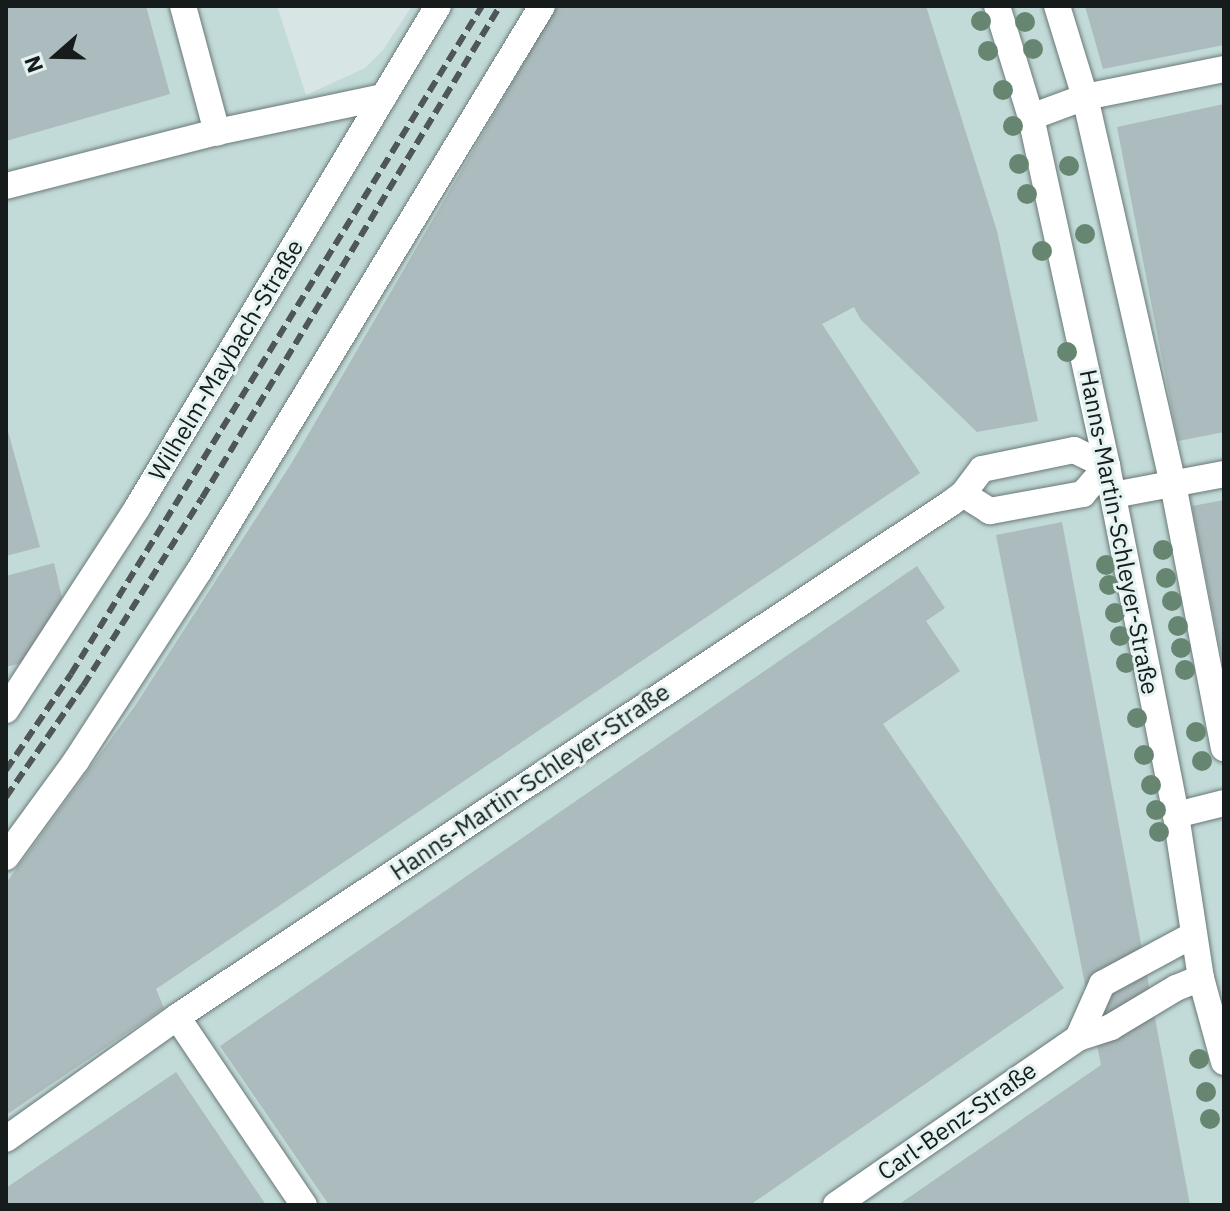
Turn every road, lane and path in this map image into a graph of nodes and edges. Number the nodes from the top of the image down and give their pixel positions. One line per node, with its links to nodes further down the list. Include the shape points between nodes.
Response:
1 (183, 6): 10 (street)
2 (438, 6): 7 (street, Wilhelm-Maybach-Straße)
3 (542, 6): 21 (street, via 199,571 76,761)
4 (997, 6): 9 (street, Hanns-Martin-Schleyer-Straße)
5 (1057, 6): 8 (street)
6 (1224, 69): 8 (street)
7 (383, 97): 10 (street); 17 (street, Wilhelm-Maybach-Straße, via 137,508)
8 (1085, 97): 9 (street); 14 (street)
9 (1031, 117): 12 (street, Hanns-Martin-Schleyer-Straße)
10 (217, 132): 11 (street)
11 (6, 186)
12 (1107, 466): 15 (street, Hanns-Martin-Schleyer-Straße, via 1074,450 982,469); 15 (street, via 1083,494 990,511); 16 (street, Hanns-Martin-Schleyer-Straße)
13 (1224, 474): 14 (street)
14 (1173, 484): 16 (street); 18 (street)
15 (963, 494): 24 (street, Hanns-Martin-Schleyer-Straße)
16 (1113, 495): 20 (street, Hanns-Martin-Schleyer-Straße)
17 (6, 710)
18 (1224, 748)
19 (1224, 803): 20 (street)
20 (1176, 815): 22 (street, Hanns-Martin-Schleyer-Straße)
21 (6, 857)
22 (1193, 935): 23 (street, Hanns-Martin-Schleyer-Straße); 25 (street, via 1102,984)
23 (1201, 978): 25 (street, Carl-Benz-Straße, via 1111,1027); 26 (street, Hanns-Martin-Schleyer-Straße)
24 (177, 1017): 27 (street, Hanns-Martin-Schleyer-Straße); 28 (street)
25 (1078, 1038): 29 (street, Carl-Benz-Straße)
26 (1224, 1062)
27 (6, 1139)
28 (304, 1205)
29 (836, 1205)

